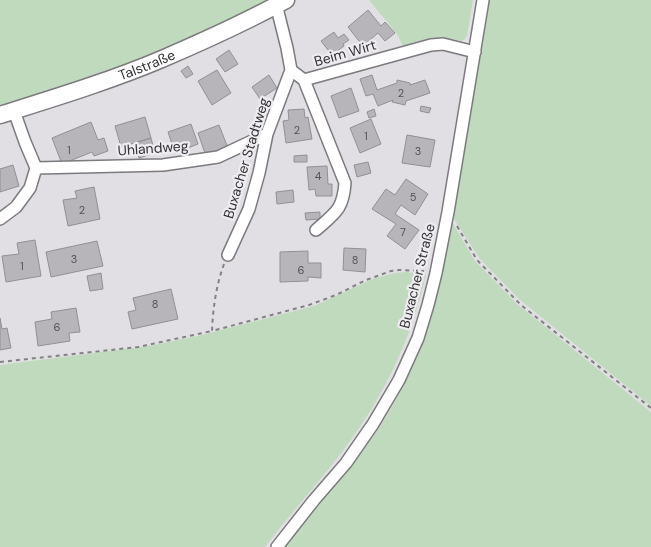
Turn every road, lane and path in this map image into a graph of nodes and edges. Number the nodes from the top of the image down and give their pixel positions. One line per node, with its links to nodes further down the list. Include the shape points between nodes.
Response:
1 (483, 0): 3 (street, Buxacher Straße)
2 (279, 2): 4 (street); 6 (street, Talstraße, via 162,59)
3 (474, 52): 5 (street, Beim Wirt, via 443,44 431,45); 9 (street, Buxacher Straße)
4 (291, 70): 5 (street, Beim Wirt); 7 (street, Buxacher Stadtweg)
5 (304, 80): 11 (street, via 345,183 343,201 338,210)
6 (7, 113): 8 (street)
7 (267, 134): 8 (street, Uhlandweg, via 218,157 164,165); 12 (street, Buxacher Stadtweg, via 249,209)
8 (36, 168): 10 (street, via 30,188 16,207)
9 (448, 212): 13 (street, Buxacher Straße); 16 (path, via 477,260 521,305)
10 (0, 219)
11 (316, 230)
12 (228, 254): 14 (path, via 219,278)
13 (436, 273): 14 (path, via 391,271 309,306); 17 (street, Buxacher Straße, via 418,338 387,402 346,463)
14 (212, 331): 15 (path, via 138,347)
15 (0, 362)
16 (651, 408)
17 (277, 547)

